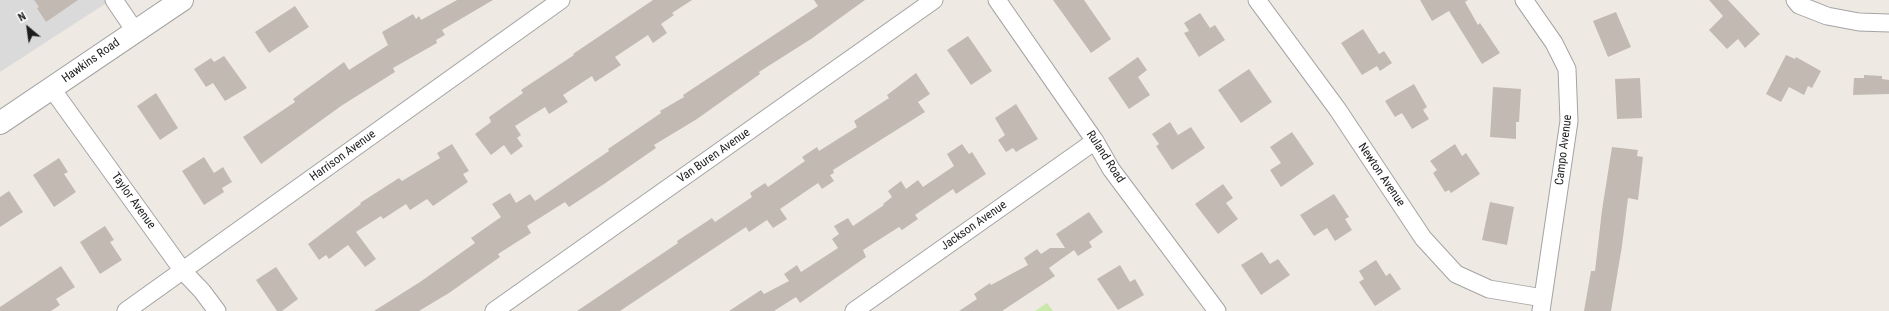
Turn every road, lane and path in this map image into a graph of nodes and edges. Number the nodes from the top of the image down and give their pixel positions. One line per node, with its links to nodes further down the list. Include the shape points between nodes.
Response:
1 (114, 0): 10 (street)
2 (182, 0): 10 (street, Hawkins Road)
3 (561, 0): 14 (street, Harrison Avenue)
4 (934, 0): 18 (street, Van Buren Avenue)
5 (997, 0): 13 (street, Ruland Road)
6 (1257, 0): 15 (street, Newton Avenue, via 1338,110 1423,238 1456,274 1489,288)
7 (1524, 0): 15 (street, Campo Avenue, via 1554,43 1567,69 1569,122)
8 (1795, 0): 9 (street, via 1799,5 1827,16 1859,22)
9 (1889, 22)
10 (135, 31): 11 (street, Hawkins Road)
11 (52, 89): 12 (street, Hawkins Road); 14 (street, Taylor Avenue)
12 (0, 123)
13 (1095, 141): 19 (street, Jackson Avenue); 20 (street, Ruland Road, via 1111,170)
14 (183, 271): 16 (street, Harrison Avenue); 17 (street, Taylor Avenue)
15 (1542, 304)
16 (126, 311)
17 (217, 311)
18 (494, 311)
19 (854, 311)
20 (1217, 311)

